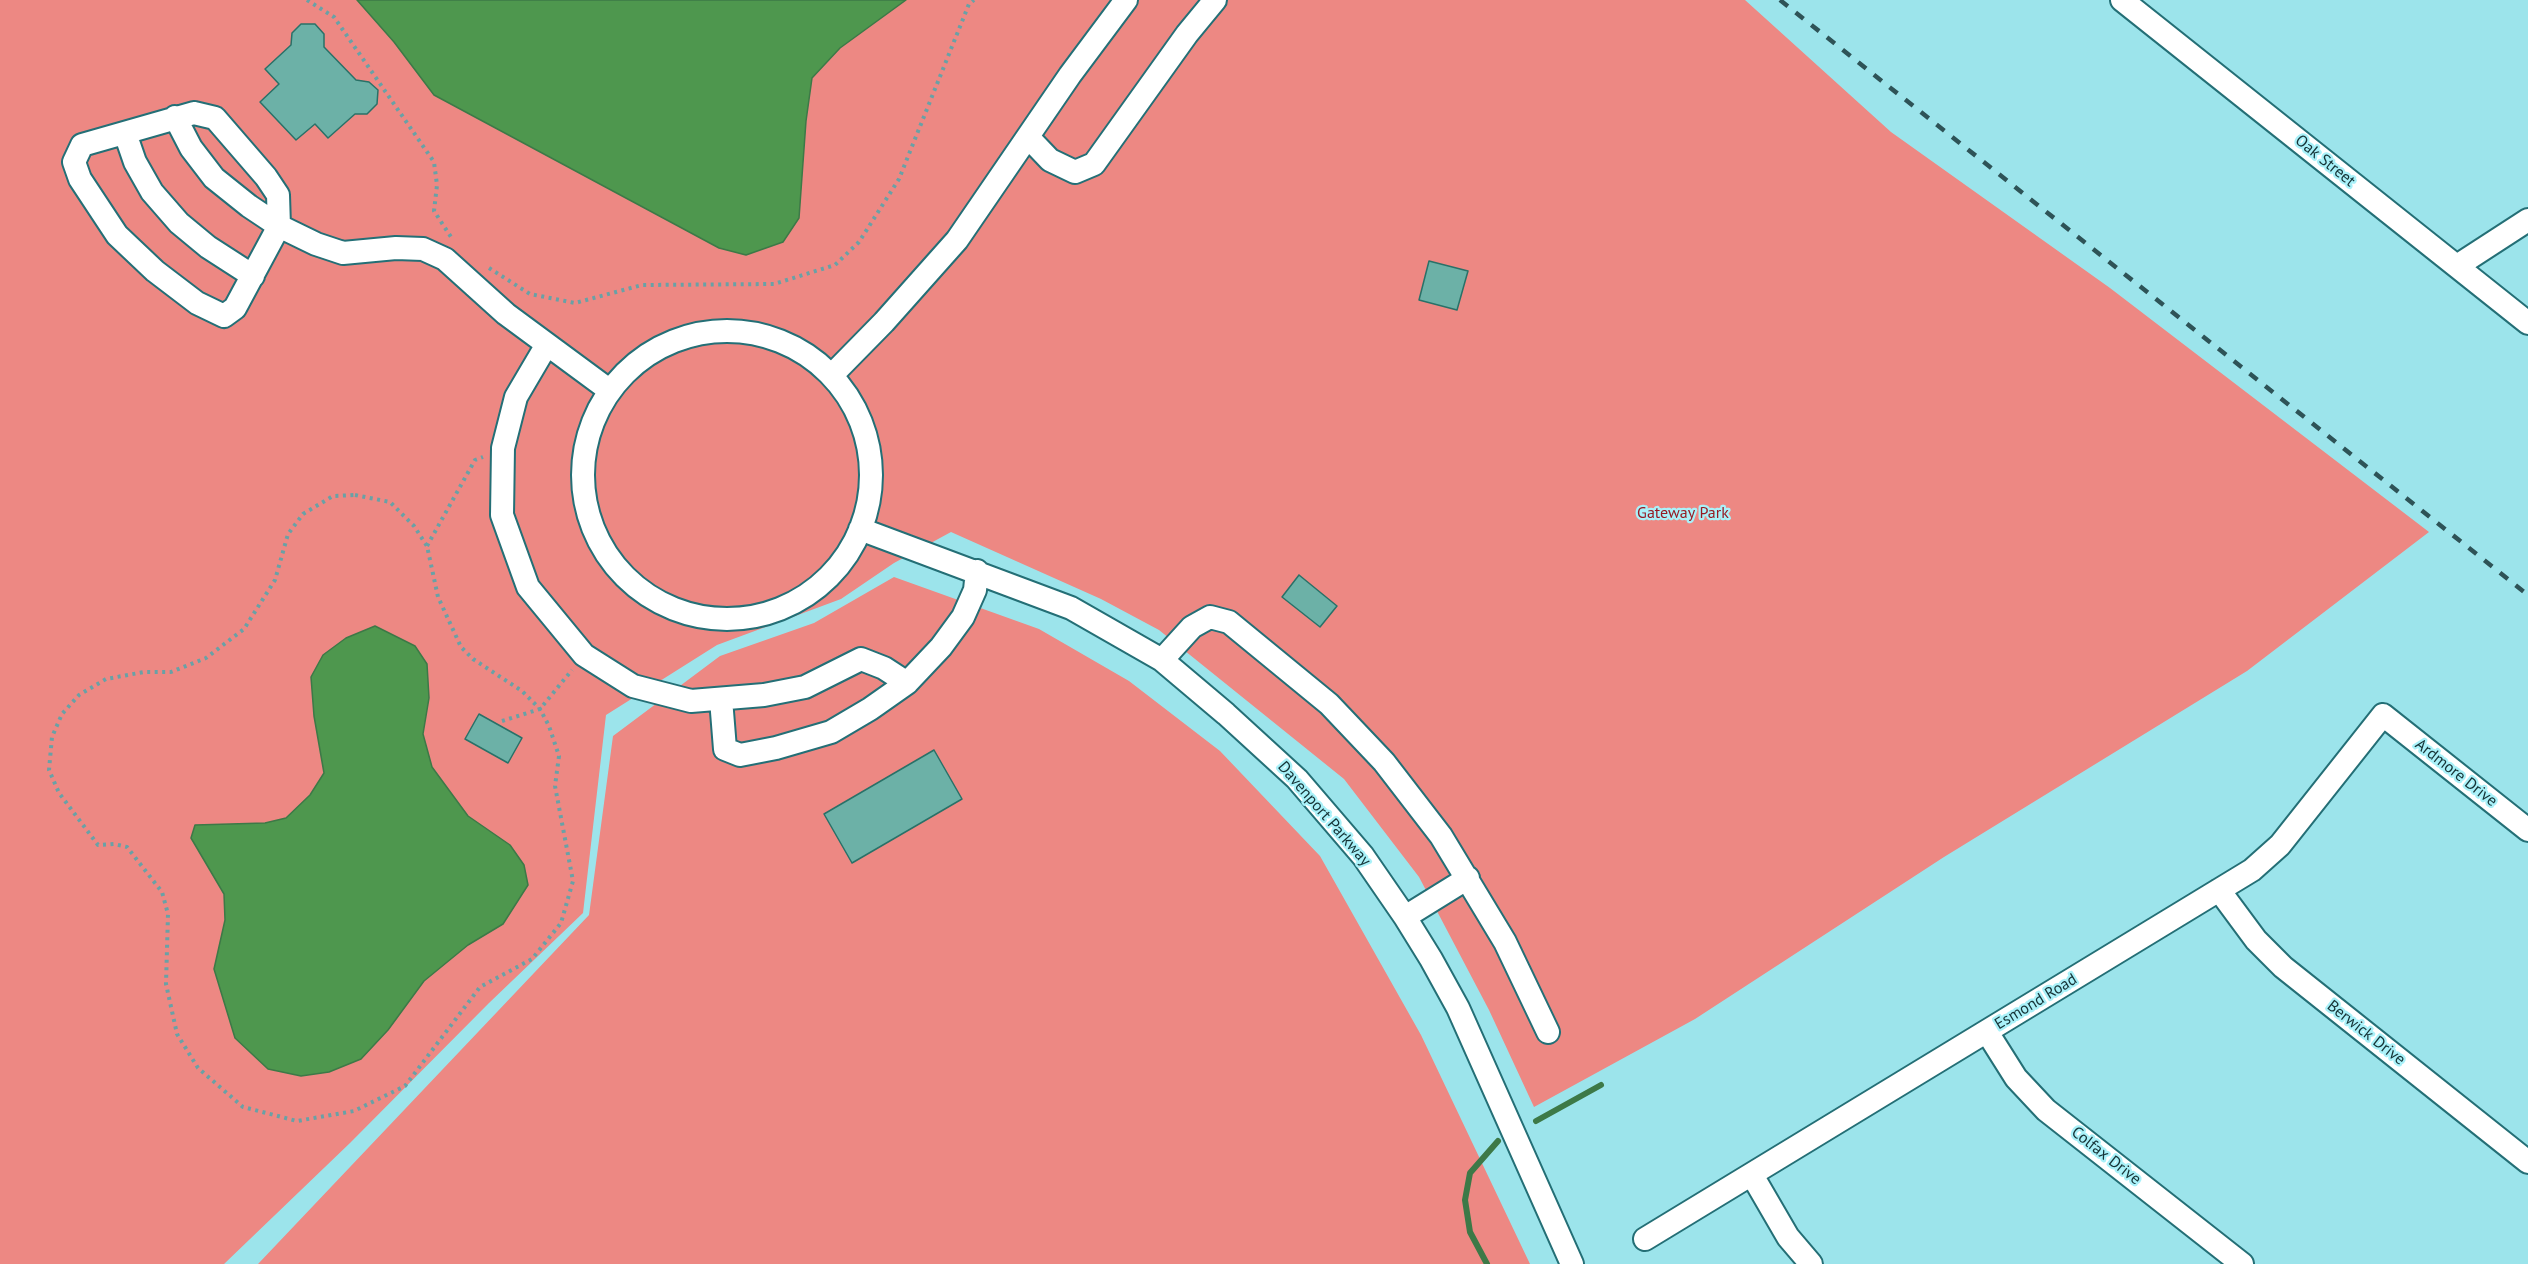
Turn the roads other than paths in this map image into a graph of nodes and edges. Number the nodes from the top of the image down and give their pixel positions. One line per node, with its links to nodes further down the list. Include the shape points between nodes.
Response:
1 (1126, 0): 6 (street)
2 (1215, 0): 6 (street, via 1094,164 1075,172 1050,160)
3 (2122, 0): 9 (street, Oak Street)
4 (175, 117): 5 (street); 8 (street, via 191,148 214,178); 8 (street, via 194,113 214,118 278,195)
5 (125, 133): 10 (street, via 152,192 178,223); 10 (street, via 82,145 74,162 80,179 117,235 197,303 224,316 235,308)
6 (1029, 138): 13 (street, via 957,240)
7 (2528, 220): 9 (street)
8 (279, 226): 10 (street); 12 (street, via 344,253 423,249 445,259)
9 (2457, 266): 11 (street, Oak Street)
10 (253, 276)
11 (2528, 323)
12 (546, 345): 14 (street); 19 (street, via 516,397 503,448 502,515 528,587 584,655 633,686 691,701)
13 (832, 375): 14 (street, via 799,349 759,333 717,330 676,339 639,360); 15 (street, via 852,401 865,431 871,464 870,497)
14 (609, 390): 15 (street, via 592,420 583,454 583,489 590,523 606,554 628,580 656,601 688,614 723,619 758,616 790,604 819,585 843,560)
15 (861, 529): 16 (street, Davenport Parkway)
16 (977, 571): 17 (street, Davenport Parkway, via 1071,608); 18 (street, via 975,590 963,617)
17 (1161, 660): 22 (street, via 1192,627 1210,617 1229,622 1329,704 1384,762); 24 (street, Davenport Parkway, via 1298,779 1363,856)
18 (908, 683): 19 (street, via 861,659 805,687); 19 (street, via 831,732 740,755 726,749)
19 (721, 699)
20 (2383, 715): 21 (street, Ardmore Drive); 23 (street, Esmond Road, via 2280,845 2252,870)
21 (2528, 830)
22 (1468, 878): 24 (street); 25 (street, via 1505,942)
23 (2219, 890): 26 (street, Esmond Road); 27 (street, Berwick Drive, via 2256,940 2283,967)
24 (1405, 917): 30 (street, Davenport Parkway, via 1458,1008)
25 (1548, 1032)
26 (1987, 1032): 28 (street, Esmond Road); 32 (street, Colfax Drive, via 2016,1078 2046,1110)
27 (2528, 1162)
28 (1752, 1175): 29 (street, Esmond Road); 31 (street, via 1788,1237)
29 (1645, 1239)
30 (1572, 1264)
31 (1811, 1264)
32 (2242, 1264)

